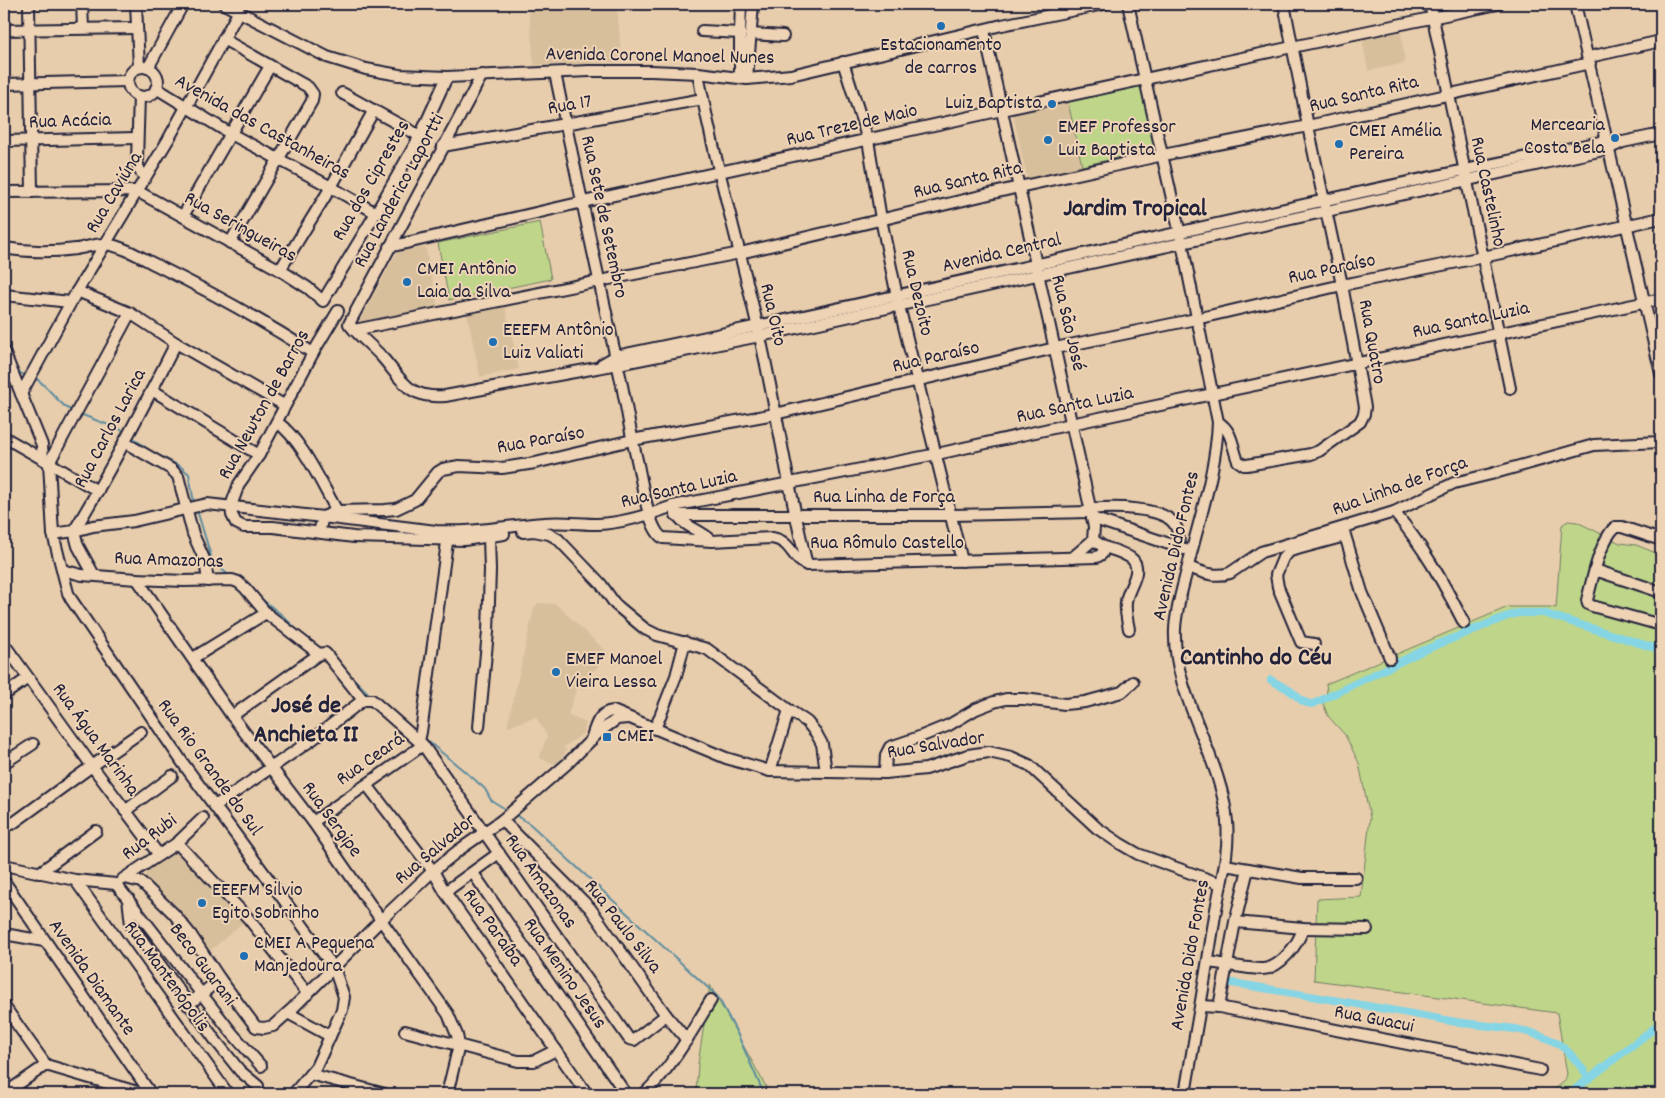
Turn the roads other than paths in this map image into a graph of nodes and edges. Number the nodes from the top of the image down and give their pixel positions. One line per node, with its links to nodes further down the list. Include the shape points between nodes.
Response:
1 (29, 4): 19 (street)
2 (82, 4): 16 (street)
3 (136, 4): 17 (street)
4 (183, 4): 30 (street)
5 (224, 4): 14 (street, Avenida Coronel Manoel Nunes)
6 (741, 4): 22 (street)
7 (753, 4): 22 (street)
8 (1104, 4): 20 (street, Avenida Coronel Manoel Nunes)
9 (1128, 4): 36 (street, Avenida Dido Fontes)
10 (1284, 4): 26 (street, Rua Quatro)
11 (1430, 4): 15 (street, Rua Castelinho)
12 (1498, 4): 15 (street, Rua Treze de Maio)
13 (1575, 4): 27 (street)
14 (239, 11): 24 (street, Rua Caviúna); 34 (street, Avenida Coronel Manoel Nunes, via 340,62 399,75)
15 (1432, 18): 26 (street, Rua Treze de Maio); 42 (street, Rua Castelinho)
16 (83, 28): 17 (street); 19 (street)
17 (136, 28): 30 (street)
18 (4, 30): 19 (street)
19 (29, 30): 39 (street)
20 (984, 30): 28 (street, Avenida Coronel Manoel Nunes); 47 (street, Rua São José)
21 (702, 31): 22 (street)
22 (745, 33): 23 (street); 35 (street)
23 (783, 36)
24 (223, 39): 29 (street); 45 (street, Rua Caviúna)
25 (1661, 41): 27 (street, Rua Santa Rita)
26 (1292, 47): 36 (street, Rua Treze de Maio); 49 (street, Rua Quatro)
27 (1589, 60): 42 (street, Rua Santa Rita); 57 (street)
28 (843, 62): 35 (street, Avenida Coronel Manoel Nunes, via 779,78); 54 (street, Rua Dezoito)
29 (270, 66): 50 (street); 60 (street, via 308,87 313,94)
30 (144, 67): 37 (street, via 131,72); 40 (street, via 156,74)
31 (555, 73): 32 (street, Avenida Coronel Manoel Nunes, via 651,71); 33 (street, Avenida Coronel Manoel Nunes); 48 (street, Rua Sete de Setembro)
32 (698, 74): 35 (street, Avenida Coronel Manoel Nunes); 44 (street, Rua Oito)
33 (482, 75): 34 (street, Avenida Coronel Manoel Nunes); 58 (street, Rua Landerico Laportti)
34 (447, 77): 52 (street, Rua dos Ciprestes)
35 (744, 78)
36 (1146, 79): 47 (street, Rua Treze de Maio); 59 (street, Avenida Dido Fontes)
37 (128, 81): 39 (street); 43 (street, via 131,91)
38 (4, 84): 39 (street)
39 (30, 84): 56 (street)
40 (156, 88): 43 (street, via 149,95); 45 (street, Avenida das Castanheiras)
41 (342, 93): 46 (street)
42 (1448, 94): 49 (street, Rua Santa Rita); 62 (street, Rua Castelinho)
43 (139, 96): 53 (street)
44 (703, 99): 48 (street, Rua 17); 61 (street, Rua Oito)
45 (186, 106): 50 (street, Avenida das Castanheiras); 63 (street, Rua Caviúna)
46 (374, 110): 52 (street); 64 (street)
47 (1002, 110): 54 (street, Rua Treze de Maio); 65 (street, Rua São José)
48 (566, 125): 58 (street, Rua 17); 69 (street, Rua Sete de Setembro)
49 (1308, 126): 59 (street, Rua Santa Rita); 70 (street, Rua Quatro)
50 (231, 134): 60 (street, Avenida das Castanheiras); 72 (street)
51 (1661, 134): 57 (street, Avenida Central)
52 (420, 136): 71 (street, Rua dos Ciprestes)
53 (137, 138): 56 (street, Rua Acácia); 63 (street, via 138,169)
54 (868, 140): 61 (street, Rua Treze de Maio); 74 (street, Rua Dezoito)
55 (4, 141): 56 (street, Rua Acácia)
56 (30, 141): 68 (street)
57 (1607, 145): 62 (street, Avenida Central); 75 (street)
58 (444, 146): 79 (street, Rua Landerico Laportti)
59 (1163, 155): 65 (street, Rua Santa Rita); 76 (street, Avenida Dido Fontes)
60 (278, 159): 64 (street, Avenida das Castanheiras); 77 (street)
61 (719, 173): 69 (street, Rua Treze de Maio); 81 (street, Rua Oito)
62 (1465, 174): 70 (street, Avenida Central); 82 (street, Rua Castelinho)
63 (144, 177): 66 (street, Rua Caviúna)
64 (331, 187): 71 (street, Avenida das Castanheiras); 84 (street)
65 (1019, 187): 74 (street, Rua Santa Rita); 83 (street, Rua São José)
66 (137, 190): 68 (street); 72 (street, Rua Seringueiras); 78 (street, Rua Caviúna)
67 (4, 192): 68 (street)
68 (32, 192)
69 (583, 202): 79 (street, Rua Treze de Maio); 85 (street, Rua Sete de Setembro)
70 (1326, 206): 76 (street, Avenida Central); 86 (street, Rua Quatro)
71 (376, 213): 90 (street, Rua dos Ciprestes)
72 (183, 216): 77 (street, Rua Seringueiras)
73 (1661, 218): 75 (street, Rua Paraíso)
74 (881, 219): 81 (street, Rua Santa Rita); 91 (street, Rua Dezoito)
75 (1626, 226): 82 (street, Rua Paraíso); 93 (street)
76 (1181, 238): 83 (street, Avenida Central); 96 (street, Avenida Dido Fontes)
77 (230, 243): 84 (street, Rua Seringueiras)
78 (104, 244): 80 (street, via 66,250); 87 (street, Rua Caviúna); 104 (street, via 135,254 180,277 266,323)
79 (389, 247): 98 (street, Rua Landerico Laportti)
80 (4, 248)
81 (740, 253): 85 (street, Rua Santa Rita); 97 (street, Rua Oito)
82 (1483, 257): 86 (street, Rua Paraíso); 99 (street, Rua Castelinho)
83 (1036, 269): 91 (street, Avenida Central); 102 (street, Rua São José)
84 (280, 270): 90 (street, Rua Seringueiras)
85 (598, 281): 98 (street, Rua Santa Rita); 105 (street, Rua Sete de Setembro)
86 (1342, 285): 96 (street, Rua Paraíso); 106 (street, Rua Quatro)
87 (76, 290): 92 (street, Rua Caviúna); 95 (street)
88 (4, 295): 92 (street)
89 (1661, 299): 93 (street, Rua Santa Luzia)
90 (323, 301)
91 (898, 301): 97 (street, Avenida Central); 100 (street, Avenida Central); 108 (street, Rua Dezoito)
92 (70, 302): 111 (street, Rua Caviúna)
93 (1644, 303): 99 (street, Rua Santa Luzia); 107 (street)
94 (338, 311): 104 (street, Rua Newton de Barros)
95 (130, 313): 101 (street); 124 (street)
96 (1196, 319): 102 (street, Rua Paraíso); 112 (street, Avenida Dido Fontes)
97 (757, 325): 100 (street, Rua Oito); 105 (street, Avenida Central)
98 (352, 327): 105 (street, Avenida Central, via 410,390 424,396 444,396 597,368)
99 (1499, 334): 106 (street, Rua Santa Luzia); 109 (street, Rua Castelinho)
100 (760, 336): 105 (street, Avenida Central); 114 (street, Rua Oito)
101 (176, 343): 110 (street, Rua Carlos Larica); 113 (street)
102 (1055, 348): 108 (street, Rua Paraíso); 117 (street, Rua São José)
103 (4, 352): 111 (street, Rua Rio Grande do Sul)
104 (313, 353): 113 (street, Rua Newton de Barros)
105 (617, 360): 119 (street, Rua Sete de Setembro)
106 (1357, 363): 112 (street, Rua Santa Luzia); 116 (street, Rua Quatro, via 1365,407 1362,418 1315,453 1244,465 1238,461 1229,433)
107 (1661, 374)
108 (919, 381): 114 (street, Rua Paraíso); 122 (street, Rua Dezoito)
109 (1510, 388)
110 (152, 390): 120 (street, Rua Carlos Larica); 123 (street)
111 (21, 394): 124 (street, Rua Rio Grande do Sul)
112 (1212, 394): 116 (street, Avenida Dido Fontes); 117 (street, Rua Santa Luzia)
113 (284, 405): 115 (street, Rua Newton de Barros)
114 (775, 414): 119 (street, Rua Paraíso); 125 (street, Rua Oito)
115 (277, 422): 123 (street, Rua Newton de Barros); 129 (street, via 297,442)
116 (1218, 422): 148 (street, Avenida Dido Fontes, via 1214,464)
117 (1071, 424): 122 (street, Rua Santa Luzia); 132 (street, Rua São José)
118 (4, 437): 124 (street)
119 (632, 440): 129 (street, Rua Paraíso, via 518,466 443,469 415,500 396,509); 133 (street, Rua Sete de Setembro)
120 (124, 442): 126 (street, Rua Carlos Larica); 128 (street, via 175,472)
121 (1661, 442): 131 (street, Rua Linha de Força, via 1594,445 1454,483)
122 (937, 454): 125 (street, Rua Santa Luzia); 135 (street, Rua Dezoito)
123 (258, 455): 127 (street, Rua Newton de Barros, via 239,484)
124 (46, 461): 126 (street); 140 (street, Rua Rio Grande do Sul)
125 (790, 483): 130 (street, Rua Santa Luzia); 134 (street, Rua Oito)
126 (98, 491): 137 (street, Rua Carlos Larica)
127 (231, 506): 128 (street); 136 (street); 138 (street, Rua Newton de Barros, via 233,519 244,527)
128 (193, 507): 137 (street); 150 (street, via 193,534)
129 (337, 510): 136 (street, Rua Paraíso)
130 (675, 511): 133 (street, Rua Santa Luzia); 134 (street, Rua Linha de Força); 145 (street, via 682,522)
131 (1394, 512): 139 (street, Rua Linha de Força); 162 (street, via 1436,569)
132 (1091, 513): 135 (street, Rua Linha de Força); 143 (street, Rua São José); 147 (street, Rua Linha de Força); 147 (street, via 1102,508 1166,515 1175,524)
133 (650, 515): 141 (street, Rua Santa Luzia, via 600,524 544,523); 145 (street, Rua Rômulo Castello, via 657,533 663,538)
134 (795, 515): 135 (street, Rua Linha de Força); 152 (street, Rua Oito)
135 (952, 515): 151 (street, Rua Dezoito)
136 (323, 517): 138 (street); 142 (street)
137 (74, 531): 140 (street); 156 (street, via 78,546)
138 (319, 532): 142 (street, via 354,537)
139 (1344, 532): 153 (street, Rua Linha de Força, via 1261,552 1230,574 1207,574); 167 (street, via 1290,551 1283,558 1276,575 1301,642); 170 (street, via 1362,592)
140 (53, 534): 154 (street, Rua Rio Grande do Sul)
141 (491, 534): 142 (street); 165 (street, via 534,531 558,539 628,616 656,635); 177 (street, via 488,632)
142 (448, 536): 180 (street)
143 (1093, 540): 146 (street); 149 (street)
144 (1661, 540): 155 (street, via 1615,527 1604,543)
145 (712, 541): 152 (street, Rua Rômulo Castello, via 780,539)
146 (1104, 547): 149 (street, Rua Rômulo Castello, via 1097,557); 164 (street, via 1132,558 1136,564 1136,576 1127,592 1126,602)
147 (1179, 547): 148 (street, Rua Linha de Força)
148 (1191, 551): 153 (street, Avenida Dido Fontes)
149 (1072, 558): 151 (street, Rua Rômulo Castello)
150 (205, 561): 158 (street); 159 (street)
151 (962, 561): 152 (street, Rua Rômulo Castello)
152 (807, 565)
153 (1188, 566): 202 (street, Avenida Dido Fontes, via 1177,614 1176,646 1188,698 1223,797 1228,823)
154 (62, 570): 156 (street, Rua Amazonas); 190 (street, Rua Rio Grande do Sul, via 71,599)
155 (1596, 570): 160 (street); 163 (street, via 1587,600 1590,605)
156 (94, 575): 157 (street, Rua Amazonas)
157 (137, 579): 159 (street, Rua Amazonas); 169 (street, Rua Sergipe)
158 (226, 580): 159 (street, Rua Amazonas); 161 (street, Rua Amazonas, via 238,582)
159 (208, 581)
160 (1661, 592)
161 (266, 612): 168 (street, Rua Amazonas); 169 (street)
162 (1464, 623)
163 (1661, 625)
164 (1130, 629)
165 (685, 642): 175 (street, via 717,656); 178 (street, via 676,676)
166 (4, 644): 171 (street, Rua Água Marinha)
167 (1314, 644)
168 (319, 654): 174 (street, Rua Amazonas, via 327,655); 176 (street)
169 (193, 658): 176 (street, Rua Sergipe)
170 (1390, 658)
171 (28, 678): 173 (street); 183 (street, Rua Água Marinha)
172 (1134, 682): 187 (street, via 1122,692 1103,699 1065,704 1006,699 976,709 949,725 890,747)
173 (4, 695)
174 (363, 700): 180 (street, Rua Amazonas, via 372,700); 184 (street)
175 (788, 710): 185 (street); 186 (street, via 807,722 816,733 822,744)
176 (232, 716): 184 (street, Rua Sergipe)
177 (479, 727)
178 (655, 729): 185 (street, Rua Salvador, via 726,758); 193 (street, Rua Salvador, via 608,711 601,717 591,740)
179 (141, 732): 183 (street)
180 (421, 739): 189 (street, Rua Ceará); 197 (street, Rua Amazonas)
181 (33, 744): 182 (street)
182 (4, 763)
183 (92, 766): 191 (street, Rua Água Marinha); 195 (street)
184 (272, 768): 190 (street); 194 (street, Rua Sergipe)
185 (770, 771): 186 (street, Rua Salvador)
186 (826, 772): 187 (street, Rua Salvador)
187 (885, 774): 213 (street, Rua Salvador, via 926,769 968,755 989,752 1011,757 1029,765 1119,844)
188 (172, 776): 191 (street)
189 (367, 784): 194 (street, Rua Ceará); 205 (street, Rua Paraíba)
190 (215, 806): 224 (street, Rua Rio Grande do Sul)
191 (125, 811): 200 (street, Rua Água Marinha)
192 (203, 818): 198 (street, Rua Rubi)
193 (502, 820): 197 (street, Rua Salvador); 234 (street, Rua Paulo Silva, via 590,908)
194 (313, 822): 216 (street, Rua Sergipe)
195 (12, 824)
196 (96, 830): 206 (street)
197 (483, 832): 199 (street, Rua Amazonas); 205 (street, Rua Salvador)
198 (176, 843): 200 (street, Rua Rubi); 227 (street, via 248,918)
199 (498, 853): 207 (street); 234 (street, Rua Amazonas, via 629,1039 634,1040)
200 (159, 856): 203 (street, Rua Rubi)
201 (4, 866): 206 (street)
202 (1224, 866): 204 (street); 213 (street, Avenida Dido Fontes)
203 (142, 867): 211 (street, Rua Rubi); 212 (street)
204 (1248, 869): 208 (street, via 1302,878); 217 (street)
205 (433, 871): 214 (street, Rua Paraíba); 216 (street, Rua Salvador)
206 (39, 873): 209 (street)
207 (473, 873): 214 (street); 254 (street, Rua Menino Jesus)
208 (1356, 878)
209 (75, 880): 211 (street); 250 (street, Rua Mantenópolis)
210 (4, 881): 221 (street, Avenida Diamante)
211 (120, 881): 212 (street); 215 (street, Beco Guarani)
212 (142, 882): 225 (street, via 191,935)
213 (1221, 884): 222 (street, Avenida Dido Fontes)
214 (446, 892): 239 (street, Rua Paraíba)
215 (128, 898): 226 (street, Beco Guarani); 229 (street, via 131,925)
216 (381, 920): 224 (street, Rua Salvador); 238 (street, Rua Sergipe, via 448,1014)
217 (1235, 922): 218 (street); 223 (street)
218 (1303, 928): 219 (street); 223 (street, via 1291,951 1265,969)
219 (1367, 929)
220 (4, 934): 221 (street)
221 (44, 941): 249 (street, Avenida Diamante)
222 (1208, 962): 223 (street); 231 (street, Avenida Dido Fontes)
223 (1228, 964): 232 (street)
224 (334, 968): 227 (street, Rua Salvador); 236 (street, Rua Rio Grande do Sul, via 344,1004)
225 (220, 979): 226 (street); 233 (street, Rua Salvador, via 256,1027 273,1026)
226 (202, 994): 229 (street); 241 (street, Beco Guarani)
227 (308, 994): 233 (street, Rua Salvador)
228 (711, 1000): 237 (street)
229 (188, 1005): 244 (street, via 240,1070)
230 (4, 1006): 240 (street)
231 (1201, 1006): 232 (street, Rua Guacui); 256 (street, Avenida Dido Fontes)
232 (1220, 1007): 242 (street, Rua Guacui)
233 (288, 1013): 236 (street)
234 (666, 1015): 237 (street, Rua Paulo Silva)
235 (406, 1031): 238 (street)
236 (330, 1036): 243 (street, Rua Rio Grande do Sul)
237 (687, 1040): 255 (street)
238 (459, 1045): 239 (street, via 528,1062); 252 (street)
239 (556, 1050): 253 (street, Rua Paraíba)
240 (46, 1065): 246 (street); 247 (street)
241 (261, 1066)
242 (1540, 1070)
243 (310, 1074): 245 (street, Rua Rio Grande do Sul); 251 (street)
244 (258, 1086)
245 (295, 1092)
246 (133, 1093): 248 (street)
247 (4, 1094)
248 (144, 1094)
249 (151, 1094)
250 (228, 1094)
251 (386, 1094)
252 (447, 1094)
253 (587, 1094)
254 (626, 1094)
255 (644, 1094)
256 (1185, 1094)

